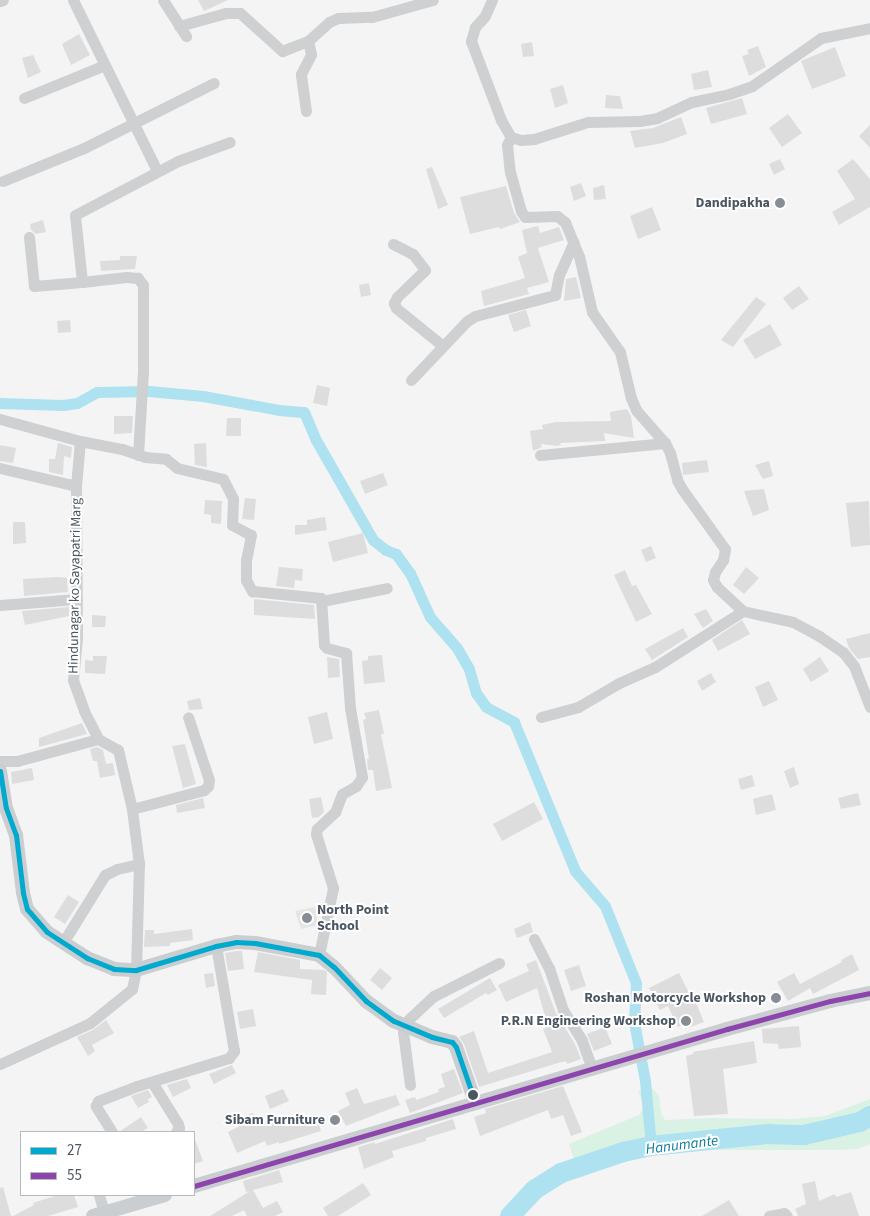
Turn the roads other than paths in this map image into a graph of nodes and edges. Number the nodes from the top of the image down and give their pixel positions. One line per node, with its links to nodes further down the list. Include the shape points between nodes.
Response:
1 (73, 0): 11 (street)
2 (163, 0): 7 (street)
3 (433, 0): 10 (street, via 372,18 338,18)
4 (482, 0): 6 (street)
5 (492, 0): 6 (street)
6 (485, 16): 16 (street, via 475,27 472,42)
7 (179, 26): 9 (street); 10 (street, via 235,12 282,51)
8 (870, 28): 16 (street, via 821,38 752,86 692,102 657,118 588,122 534,139)
9 (186, 36)
10 (308, 42): 14 (street, via 311,54 301,74)
11 (105, 65): 13 (street); 15 (street)
12 (214, 83): 15 (street)
13 (24, 98)
14 (306, 111)
15 (132, 123): 18 (street); 19 (street, via 84,148)
16 (511, 137): 21 (street, via 507,145 510,172 525,217 557,216 565,222)
17 (230, 142): 18 (street)
18 (157, 171): 23 (street, via 75,215)
19 (3, 181)
20 (29, 237): 23 (street, via 34,286)
21 (574, 242): 24 (street, via 559,275 555,295 474,316); 28 (street, via 592,312 620,352 636,410)
22 (393, 244): 24 (street, via 412,254 425,270 397,297 396,308)
23 (82, 282): 29 (street, via 126,277 138,278 143,285 143,372)
24 (443, 346): 25 (street)
25 (411, 380)
26 (0, 420): 27 (street)
27 (80, 441): 29 (street); 32 (street, Hindunagar ko Sayapatri Marg)
28 (665, 443): 30 (street); 37 (street, via 676,480 725,550 713,580)
29 (138, 455): 35 (street, via 166,459 177,468 223,480 232,499 232,525 251,538 246,580 252,591 316,596)
30 (540, 455)
31 (0, 468): 32 (street)
32 (76, 486): 34 (street, Hindunagar ko Sayapatri Marg)
33 (387, 588): 35 (street)
34 (77, 599): 36 (street); 41 (street, Hindunagar ko Sayapatri Marg, via 73,680)
35 (322, 601): 49 (street, via 324,645 346,652 350,708 362,777 356,786 342,794 335,812 317,829 334,888)
36 (0, 605)
37 (743, 611): 38 (street, via 793,622 842,652 854,666); 40 (street, via 655,667 578,707)
38 (870, 707)
39 (188, 717): 44 (street, via 209,780 208,786 204,790)
40 (541, 717)
41 (98, 739): 42 (street, via 17,761); 44 (street, via 118,750)
42 (0, 762)
43 (0, 771): 47 (main road, via 6,808 16,834 27,909 47,932)
44 (132, 809): 45 (street)
45 (139, 864): 47 (street, via 106,875); 51 (street)
46 (534, 940): 55 (street)
47 (64, 942): 51 (main road, via 87,958 114,970)
48 (216, 946): 49 (main road, via 255,943); 51 (main road); 56 (street, via 234,1051 229,1058)
49 (319, 955): 53 (main road, via 366,1001)
50 (499, 963): 53 (street, via 429,999)
51 (136, 970): 54 (street, via 132,989 90,1022)
52 (870, 993): 55 (main road, via 798,1009)
53 (405, 1026): 57 (street); 58 (main road, via 454,1044)
54 (0, 1064)
55 (592, 1068): 58 (main road)
56 (152, 1082): 59 (street, via 98,1101 96,1106); 60 (street, via 178,1124)
57 (410, 1085)
58 (475, 1102): 61 (main road)
59 (111, 1131)
60 (177, 1131)
61 (195, 1186)
62 (99, 1196): 64 (street)
63 (162, 1196): 64 (main road)
64 (99, 1214)
65 (769, 1216): 66 (street, via 784,1213)
66 (787, 1216)

